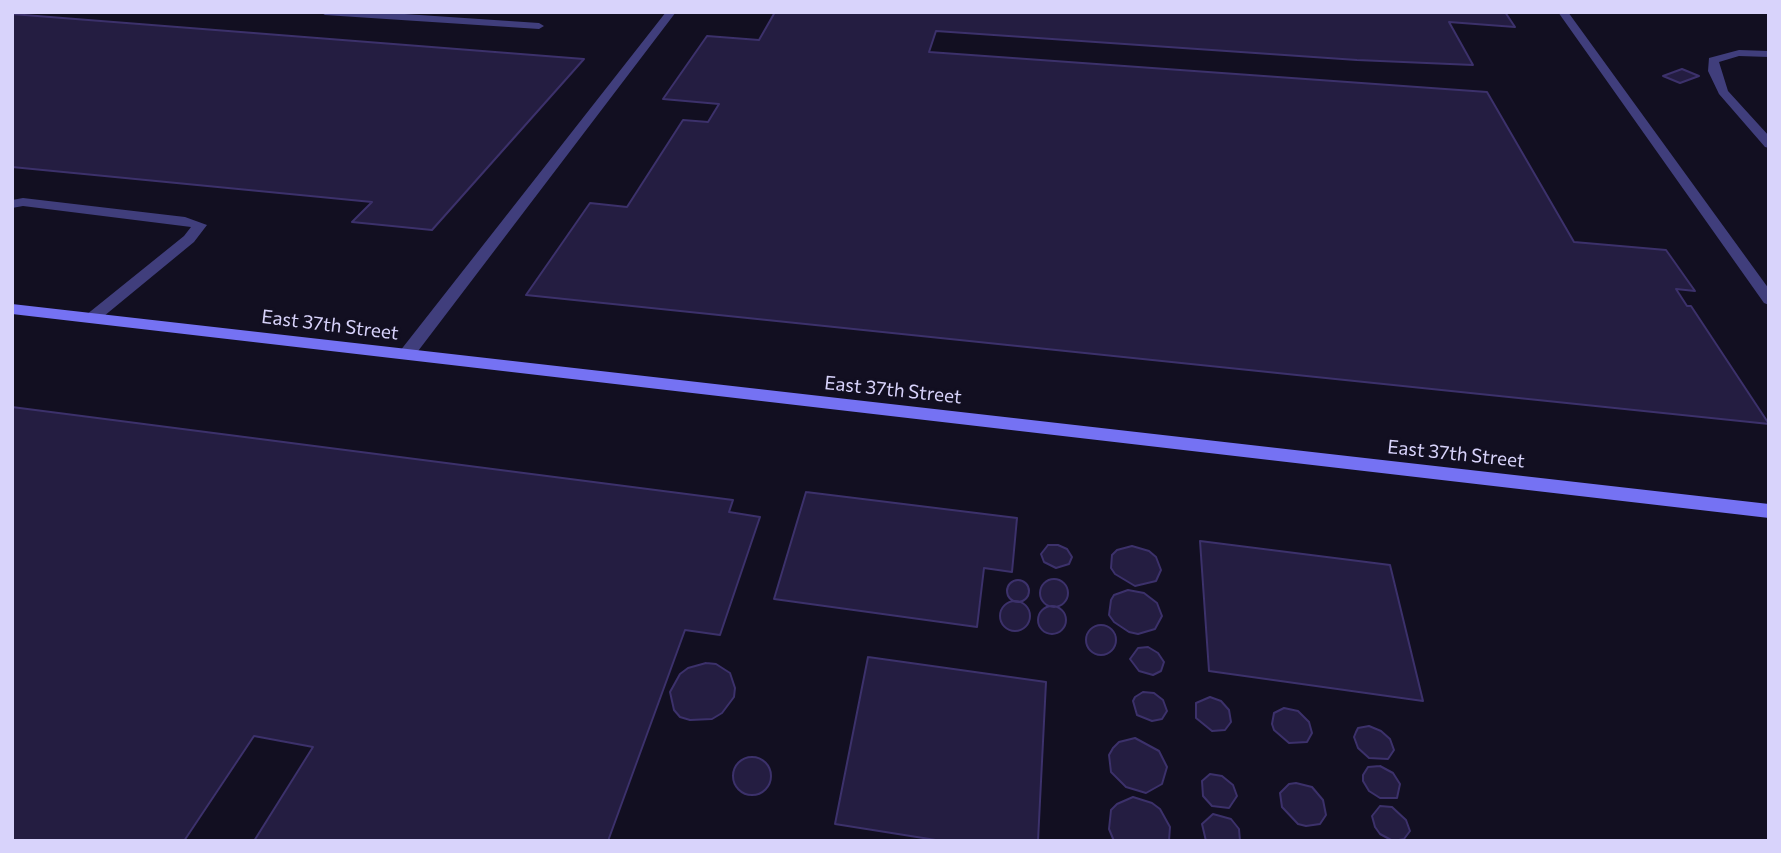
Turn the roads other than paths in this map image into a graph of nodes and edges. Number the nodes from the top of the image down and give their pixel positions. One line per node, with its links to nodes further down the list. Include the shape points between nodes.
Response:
1 (325, 12): 4 (lane)
2 (671, 12): 11 (lane)
3 (1563, 12): 8 (lane)
4 (539, 26)
5 (1769, 54): 6 (lane, via 1739,53 1713,60 1723,92)
6 (1769, 144)
7 (12, 204): 10 (lane, via 200,225)
8 (1769, 300)
9 (12, 309): 10 (main road, East 37th Street)
10 (92, 318): 11 (main road, East 37th Street)
11 (406, 355): 12 (main road, East 37th Street)
12 (1769, 511)

